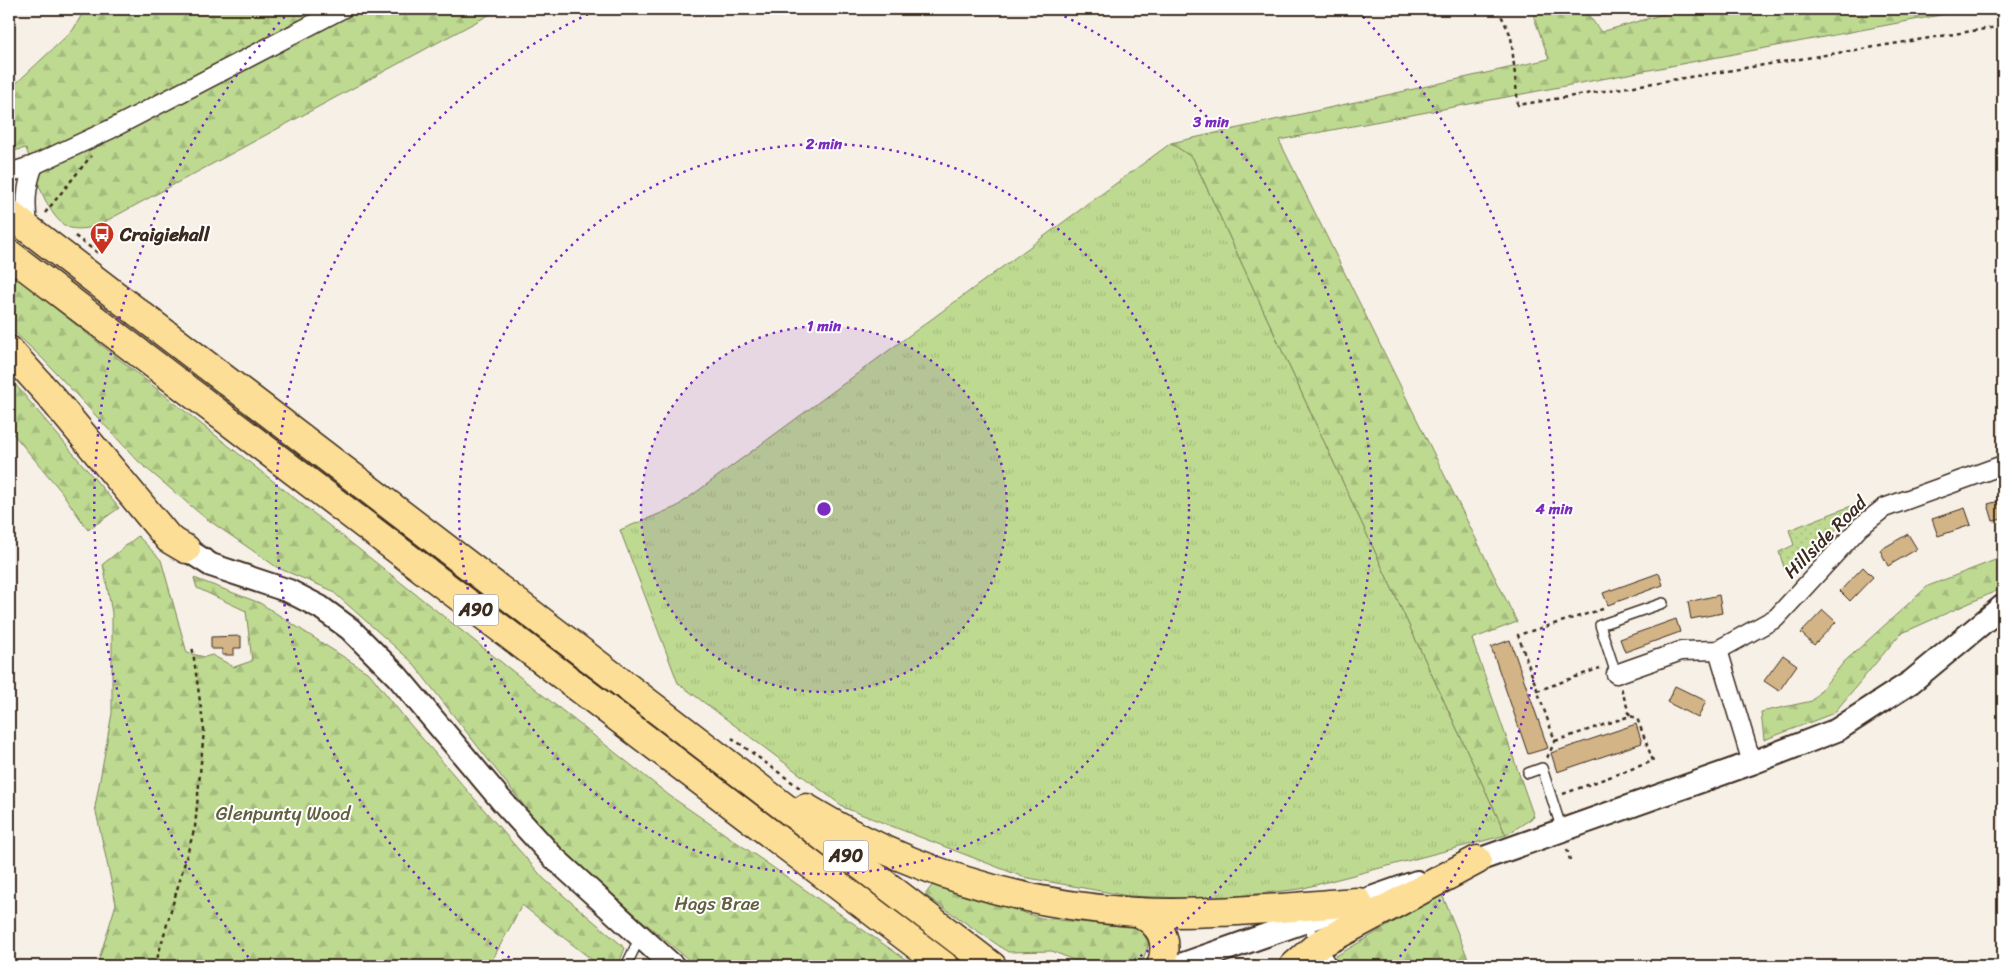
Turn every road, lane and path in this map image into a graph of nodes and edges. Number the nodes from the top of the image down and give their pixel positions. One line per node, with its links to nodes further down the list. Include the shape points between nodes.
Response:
1 (342, 9): 4 (street)
2 (1498, 9): 3 (path, via 1511,36 1518,105)
3 (2003, 26)
4 (111, 129): 6 (path); 7 (street)
5 (82, 159): 6 (path)
6 (86, 163): 9 (path)
7 (34, 165): 8 (street); 9 (street, via 27,182 25,204)
8 (9, 173)
9 (35, 218): 24 (main road, A90)
10 (73, 236): 12 (path, via 80,238)
11 (9, 254): 41 (main road, A90)
12 (101, 257)
13 (9, 350): 15 (main road, via 169,538)
14 (2003, 466): 20 (street, Hillside Road, via 1884,508 1860,527 1776,618)
15 (186, 549): 36 (street, via 211,565 289,591 320,607 350,629 398,676 552,856)
16 (1663, 603): 21 (lane, via 1600,625)
17 (2003, 606): 26 (street, via 1911,682 1865,714 1837,730)
18 (1603, 609): 22 (path, via 1518,635)
19 (192, 645): 38 (path, via 204,730 195,827)
20 (1718, 650): 21 (street, Hillside Road, via 1681,651); 26 (street)
21 (1616, 674): 22 (path, via 1603,667); 23 (path)
22 (1538, 691): 25 (path)
23 (1630, 716): 25 (path); 30 (path, via 1637,718 1653,761)
24 (713, 738): 29 (path); 34 (main road, via 823,818 943,875 1048,902); 42 (main road, A90)
25 (1555, 741): 27 (path)
26 (1752, 763): 31 (street)
27 (1542, 768): 28 (lane); 30 (lane)
28 (1528, 774)
29 (807, 792)
30 (1552, 798): 31 (lane)
31 (1562, 830): 32 (street)
32 (1477, 860): 33 (street); 37 (main road)
33 (1358, 902): 35 (main road)
34 (1138, 912): 35 (main road); 43 (main road, via 1153,920 1159,928 1164,940)
35 (1300, 914): 37 (lane); 44 (street)
36 (640, 937): 39 (lane); 40 (street)
37 (1325, 956): 45 (main road)
38 (154, 966)
39 (626, 966)
40 (673, 966)
41 (944, 966)
42 (992, 966)
43 (1161, 966)
44 (1178, 966)
45 (1294, 966)

